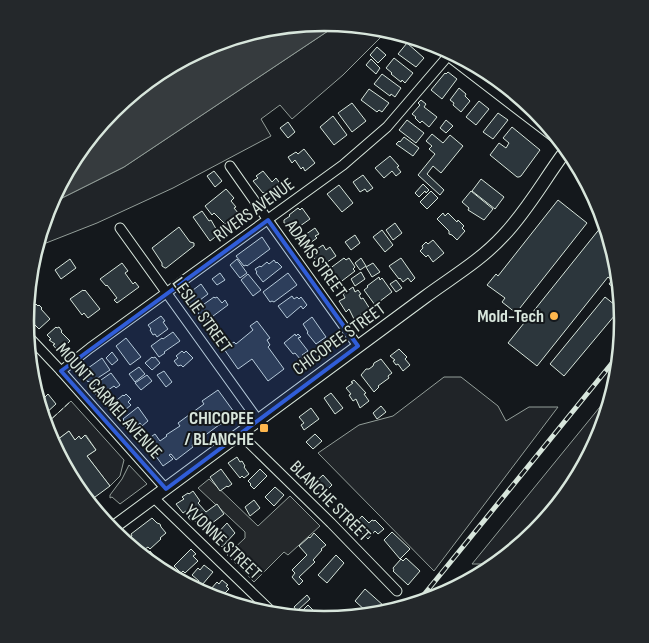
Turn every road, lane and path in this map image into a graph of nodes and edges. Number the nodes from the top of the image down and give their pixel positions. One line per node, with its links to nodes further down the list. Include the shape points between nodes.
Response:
1 (446, 58): 6 (street, RIVERS AVENUE, via 387,127 343,165)
2 (458, 63): 3 (street)
3 (541, 128)
4 (562, 155): 10 (main road, CHICOPEE STREET, via 526,209 503,236 469,267)
5 (230, 166): 6 (street, ADAMS STREET)
6 (268, 220): 8 (street, RIVERS AVENUE); 10 (street, ADAMS STREET)
7 (120, 228): 8 (street, LESLIE STREET)
8 (166, 294): 11 (street, RIVERS AVENUE); 12 (street, LESLIE STREET)
9 (35, 344): 11 (street, MOUNT CARMEL AVENUE)
10 (358, 346): 12 (main road, CHICOPEE STREET)
11 (61, 371): 14 (street, MOUNT CARMEL AVENUE)
12 (258, 420): 13 (main road, CHICOPEE STREET)
13 (240, 434): 14 (main road, CHICOPEE STREET); 17 (street, BLANCHE STREET)
14 (166, 489): 15 (main road, CHICOPEE STREET)
15 (154, 498): 16 (main road, CHICOPEE STREET); 18 (street, YVONNE STREET)
16 (117, 524)
17 (397, 591)
18 (265, 605)

